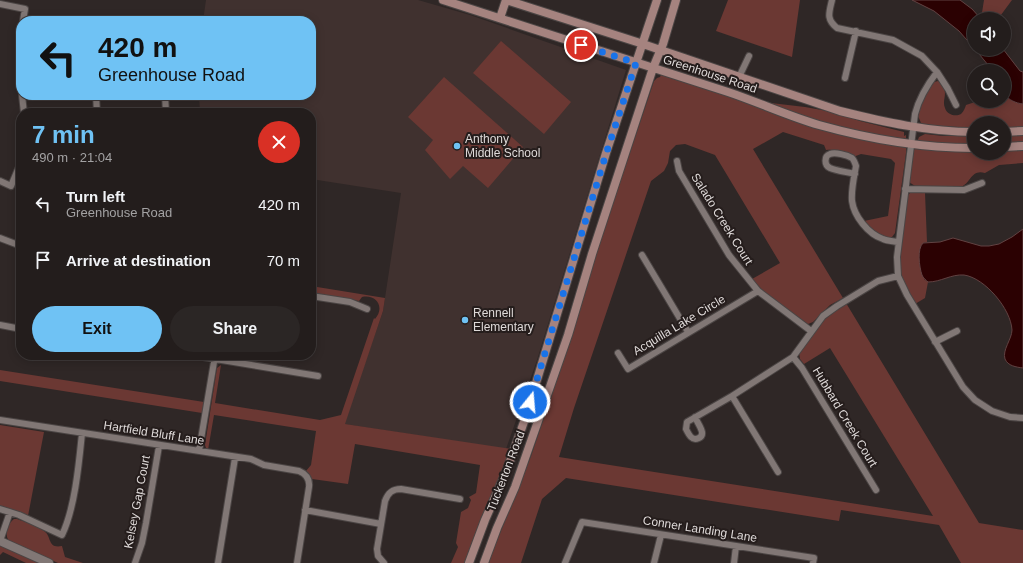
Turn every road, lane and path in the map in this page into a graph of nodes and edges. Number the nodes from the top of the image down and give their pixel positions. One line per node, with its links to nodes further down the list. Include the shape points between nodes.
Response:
1 (443, 0): 8 (main road, Greenhouse Road)
2 (506, 0): 8 (main road); 10 (main road, Greenhouse Road)
3 (657, 0): 10 (main road, Tuckerton Road)
4 (676, 0): 11 (main road, Tuckerton Road)
5 (832, 0): 9 (street, via 828,14 831,23 837,28)
6 (0, 4): 7 (street, via 25,9)
7 (24, 16)
8 (500, 18): 13 (main road, Greenhouse Road)
9 (856, 31): 15 (street, via 893,40 922,56); 17 (street)
10 (643, 44): 11 (main road, Greenhouse Road); 13 (main road, Tuckerton Road)
11 (660, 50): 14 (main road, Tuckerton Road); 16 (main road, Greenhouse Road)
12 (749, 56): 16 (street)
13 (636, 63): 14 (main road, Greenhouse Road); 56 (main road, Tuckerton Road)
14 (653, 68): 23 (main road, Greenhouse Road, via 818,125); 57 (main road, Tuckerton Road, via 568,335)
15 (937, 72): 18 (street); 19 (street, via 926,86 918,103)
16 (739, 77): 19 (main road, Greenhouse Road, via 840,111)
17 (846, 78)
18 (956, 105)
19 (913, 127): 21 (main road, Greenhouse Road); 23 (street)
20 (1023, 130): 22 (main road)
21 (967, 131)
22 (1011, 131)
23 (911, 144): 26 (main road, Greenhouse Road); 32 (street)
24 (1023, 146): 25 (main road)
25 (1011, 147)
26 (967, 148)
27 (678, 161): 38 (street, Salado Creek Court, via 679,171 729,255)
28 (16, 174): 30 (street, via 11,186)
29 (855, 174): 29 (street, via 856,166 852,158 833,153 826,157 826,166); 34 (street, via 853,208 862,223 871,233 883,240)
30 (0, 181)
31 (982, 182): 32 (street, via 964,190)
32 (905, 189): 34 (street)
33 (0, 238): 35 (street)
34 (898, 242): 37 (street)
35 (16, 244)
36 (642, 255): 45 (street)
37 (898, 276): 43 (street, via 878,281 837,306 823,316); 46 (street, via 906,295)
38 (758, 291): 43 (street, Salado Creek Court); 45 (street, Acquilla Lake Circle)
39 (316, 297): 40 (street, via 350,302)
40 (367, 309)
41 (0, 325): 42 (street)
42 (16, 328)
43 (811, 331): 48 (street)
44 (957, 331): 46 (street)
45 (688, 332): 47 (street, Acquilla Lake Circle, via 628,369)
46 (935, 342): 54 (street, via 963,387 975,400 992,411)
47 (618, 353)
48 (793, 357): 52 (street); 63 (street, Hubbard Creek Court)
49 (214, 360): 60 (street)
50 (231, 360): 51 (street)
51 (318, 376)
52 (732, 396): 53 (street); 62 (street)
53 (695, 417)
54 (1023, 418)
55 (0, 420): 58 (street, Hartfield Bluff Lane)
56 (523, 425): 57 (main road); 78 (main road, Tuckerton Road)
57 (535, 429): 79 (main road, Tuckerton Road)
58 (82, 432): 59 (street, Hartfield Bluff Lane); 67 (street, via 75,486 62,535)
59 (159, 446): 60 (street, Hartfield Bluff Lane); 75 (street, Kelsey Gap Court, via 142,544)
60 (199, 451): 61 (street, Hartfield Bluff Lane)
61 (235, 458): 66 (street, Hartfield Bluff Lane, via 251,459 264,465 303,473 308,477 310,484); 76 (street)
62 (778, 472)
63 (876, 490)
64 (460, 498): 68 (street, via 401,489 391,491 385,501)
65 (0, 509): 67 (street)
66 (305, 510): 68 (street); 77 (street)
67 (10, 512): 70 (street)
68 (381, 524): 73 (street, via 377,549)
69 (662, 534): 71 (street, Conner Landing Lane); 80 (street, Conner Landing Lane, via 582,522); 81 (street)
70 (0, 541): 74 (street)
71 (736, 546): 72 (street, Conner Landing Lane); 82 (street)
72 (814, 560)
73 (382, 562)
74 (49, 563)
75 (135, 563)
76 (218, 563)
77 (297, 563)
78 (469, 563)
79 (484, 563)
80 (565, 563)
81 (654, 563)
82 (734, 563)

